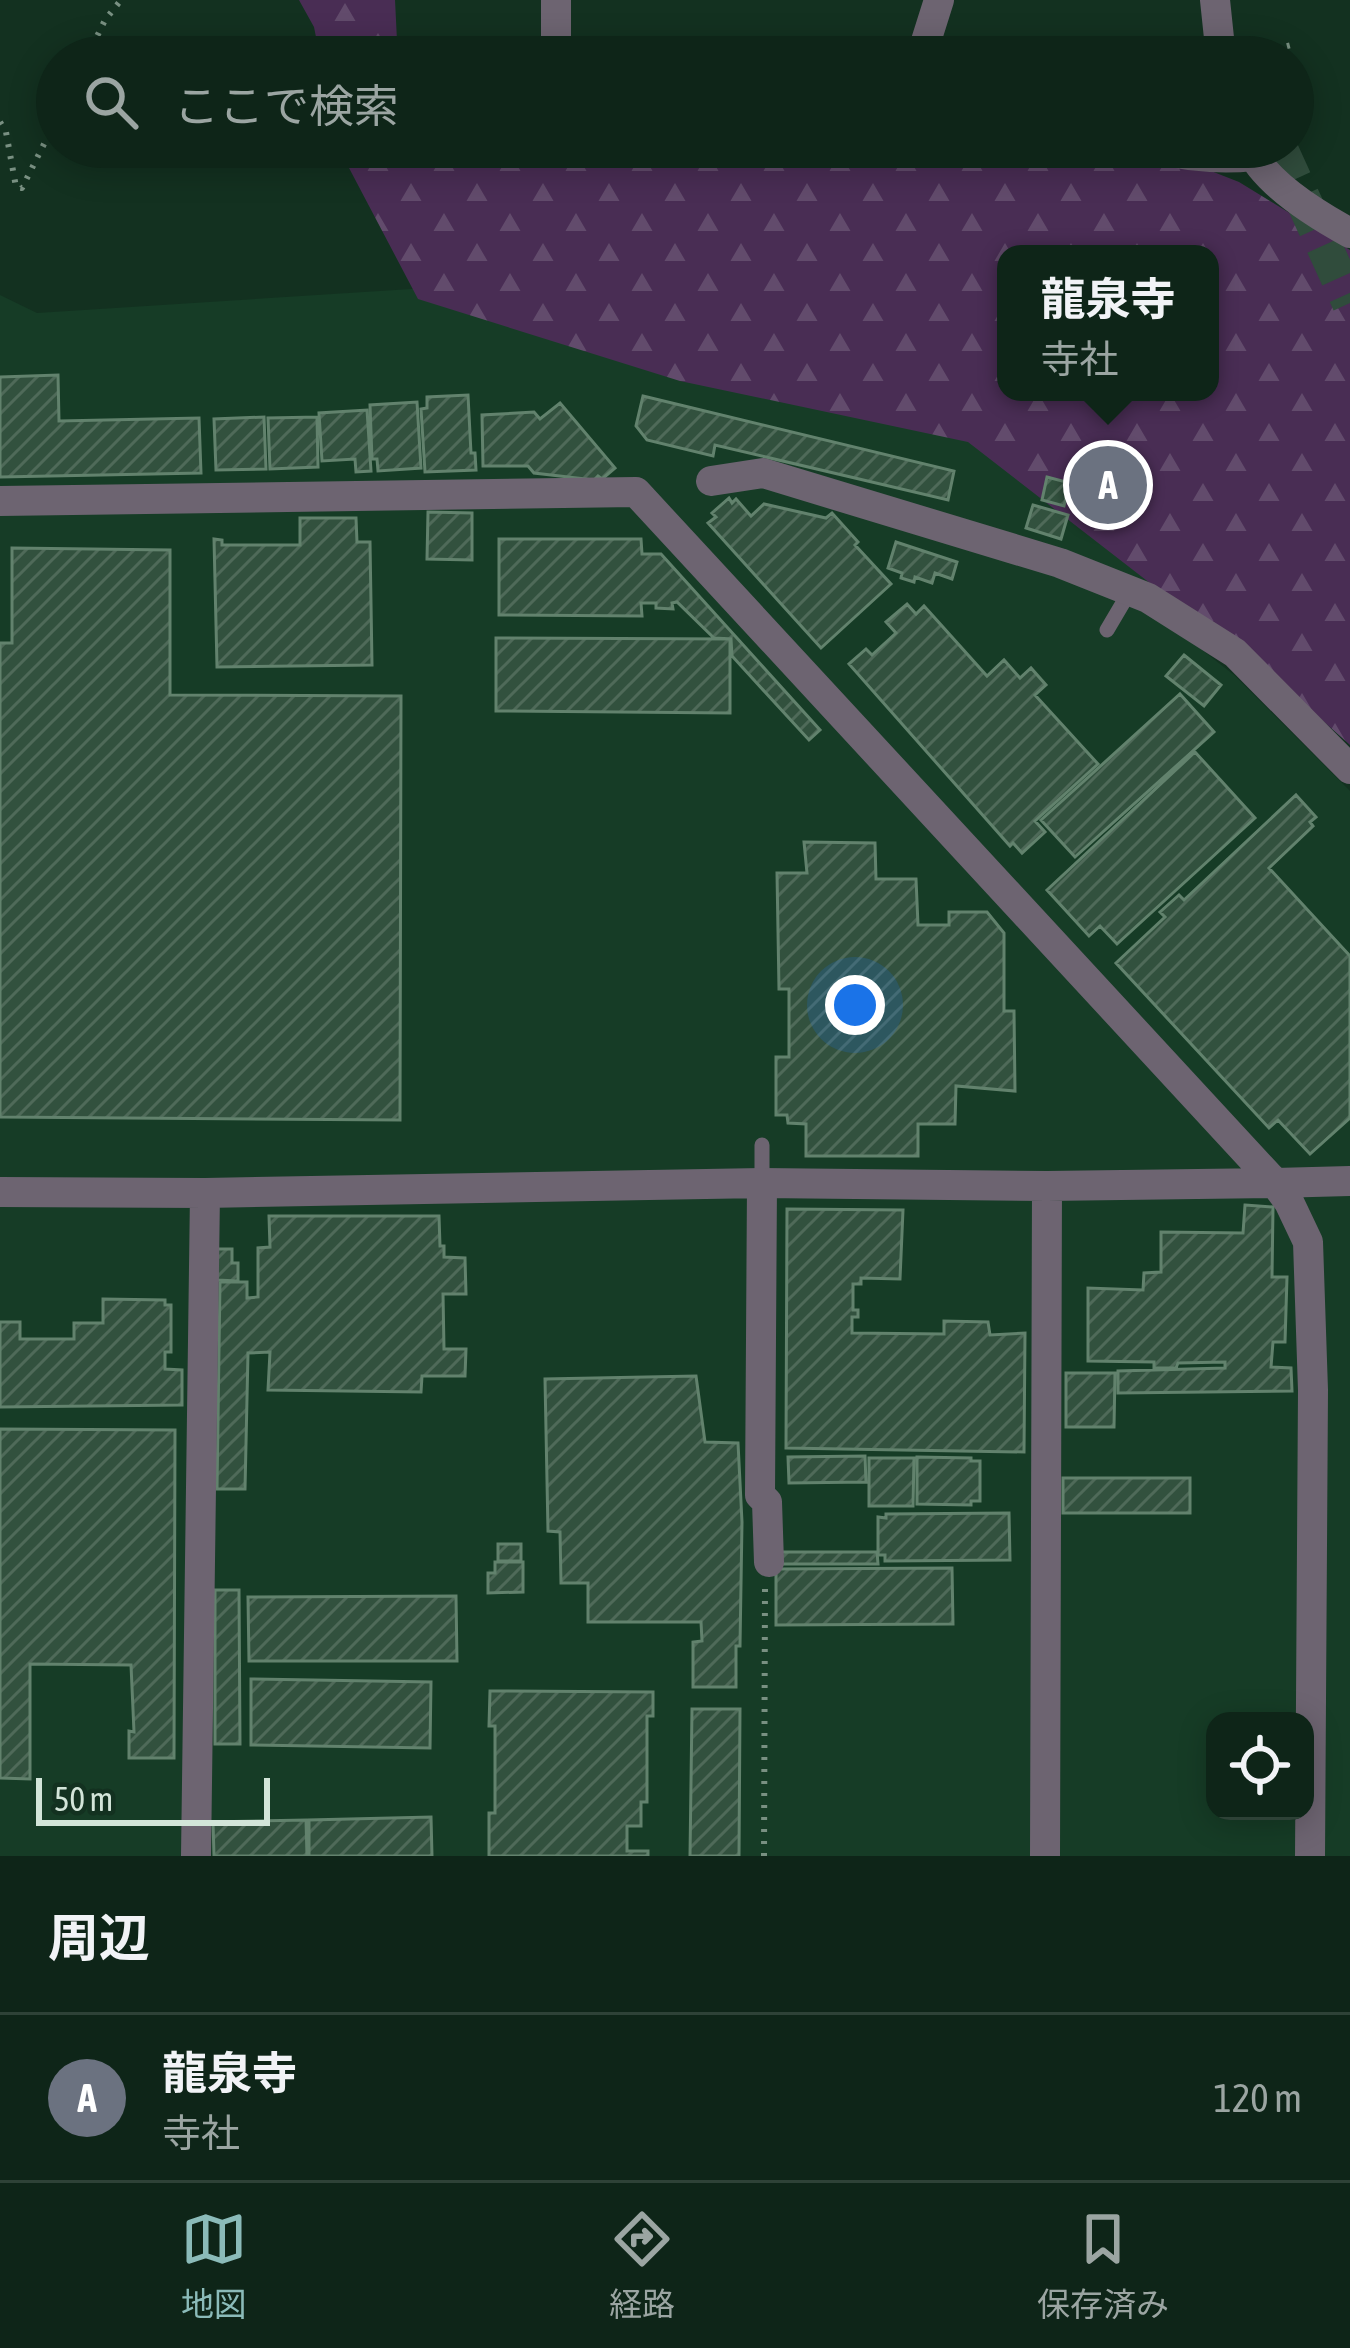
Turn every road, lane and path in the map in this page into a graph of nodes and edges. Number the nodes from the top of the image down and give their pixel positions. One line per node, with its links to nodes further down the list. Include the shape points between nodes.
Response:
1 (121, 0): 5 (path)
2 (556, 0): 6 (street)
3 (939, 0): 7 (street)
4 (1216, 0): 8 (street)
5 (98, 36)
6 (556, 36)
7 (928, 36)
8 (1219, 36)
9 (0, 122): 10 (path, via 16,188)
10 (36, 160)
11 (1264, 168): 12 (street)
12 (1350, 233)
13 (710, 482): 15 (street, via 763,473)
14 (0, 501): 21 (street, via 635,492)
15 (1130, 591): 16 (lane); 17 (street, via 1234,653)
16 (1107, 630)
17 (1350, 769)
18 (762, 1145): 20 (lane)
19 (1350, 1181): 21 (street)
20 (762, 1183): 22 (street); 24 (street); 25 (street, via 760,1495)
21 (1275, 1183): 22 (street); 29 (street, via 1308,1242)
22 (1047, 1186): 28 (street)
23 (0, 1192): 24 (street)
24 (205, 1193): 26 (street)
25 (770, 1562): 27 (path)
26 (196, 1856)
27 (764, 1856)
28 (1045, 1856)
29 (1310, 1856)

